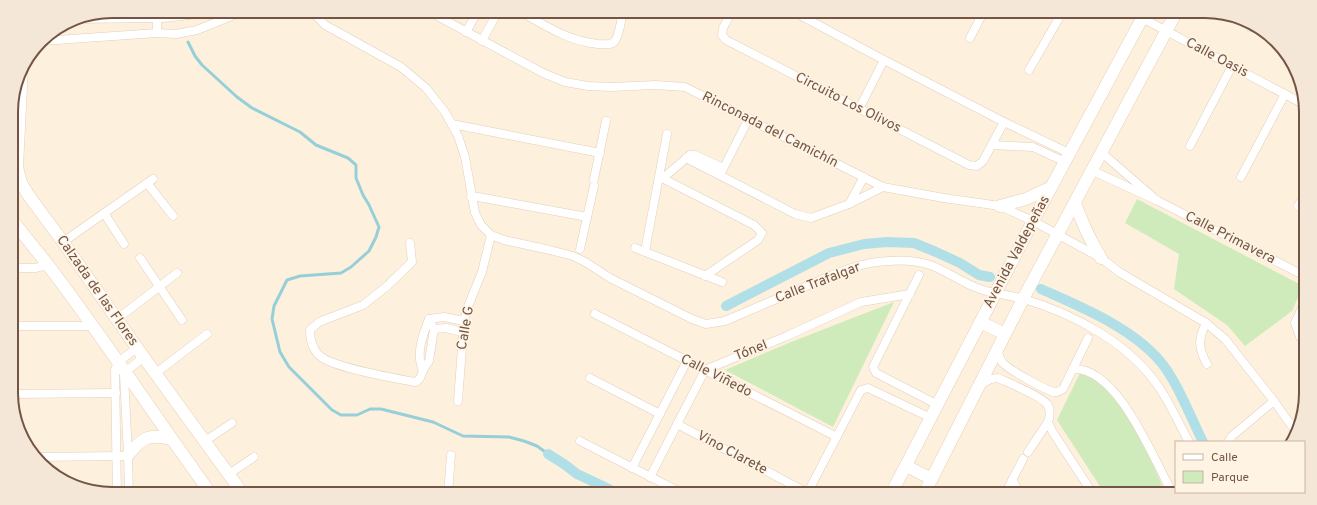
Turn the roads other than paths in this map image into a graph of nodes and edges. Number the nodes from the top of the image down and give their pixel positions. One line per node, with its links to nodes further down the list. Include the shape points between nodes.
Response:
1 (157, 18): 16 (street); 19 (street)
2 (227, 18): 19 (street, via 197,30 176,34)
3 (318, 18): 33 (street, via 330,28 406,71 426,88 446,112)
4 (441, 18): 18 (street, Rinconada del Camichín)
5 (474, 18): 18 (street)
6 (494, 18): 22 (street)
7 (532, 18): 8 (street, via 572,39 608,45 614,42)
8 (621, 18)
9 (728, 18): 29 (street, Circuito Los Olivos, via 722,35 726,40)
10 (805, 18): 23 (street)
11 (980, 18): 20 (street)
12 (1059, 18): 25 (street)
13 (1142, 18): 42 (street, Avenida Valdepeñas)
14 (1149, 18): 17 (street, Calle Oasis)
15 (1173, 18): 17 (street, Avenida Valdepeñas)
16 (102, 19)
17 (1166, 31): 24 (street, Calle Oasis); 41 (street, Avenida Valdepeñas)
18 (466, 32): 22 (street, Rinconada del Camichín)
19 (157, 33): 21 (street)
20 (970, 38)
21 (51, 40)
22 (482, 41): 30 (street, Rinconada del Camichín, via 565,82 603,87 685,87)
23 (884, 60): 29 (street); 32 (street)
24 (1232, 66): 27 (street, Calle Oasis); 37 (street)
25 (1029, 70)
26 (21, 89): 38 (street, Calzada de las Flores)
27 (1285, 94): 28 (street, Calle Oasis); 48 (street)
28 (1298, 101)
29 (859, 109): 36 (street, Circuito Los Olivos, via 969,165 977,166 983,161)
30 (748, 118): 45 (street); 47 (street, Rinconada del Camichín)
31 (606, 121): 40 (street)
32 (1004, 122): 35 (street); 36 (street, Circuito Los Olivos)
33 (452, 124): 40 (street); 51 (street, via 465,157)
34 (667, 134): 46 (street)
35 (1038, 137): 39 (street); 42 (street)
36 (992, 145): 39 (street)
37 (1190, 146)
38 (18, 147)
39 (1033, 147): 42 (street)
40 (600, 152): 58 (street)
41 (1102, 153): 44 (street, Avenida Valdepeñas); 52 (street)
42 (1067, 158): 50 (street, Avenida Valdepeñas)
43 (18, 171): 63 (street, Calzada de las Flores, via 21,183 29,196)
44 (1093, 171): 52 (street); 53 (street, Avenida Valdepeñas)
45 (722, 172): 46 (street, via 686,158); 54 (street, via 795,214 811,218)
46 (661, 177): 68 (street); 76 (street, via 754,225 762,233 758,240)
47 (864, 177): 49 (street, Rinconada del Camichín); 54 (street)
48 (1241, 177)
49 (883, 187): 54 (street); 55 (street, Rinconada del Camichín)
50 (1050, 188): 55 (street, via 1026,199); 59 (street, Avenida Valdepeñas)
51 (471, 197): 58 (street); 61 (street, via 481,225)
52 (1158, 201): 74 (street, Calle Primavera)
53 (1075, 203): 62 (street, Avenida Valdepeñas); 70 (street, via 1084,228)
54 (850, 204)
55 (1000, 206): 59 (street, Rinconada del Camichín)
56 (104, 213): 57 (street, via 150,181); 63 (street); 65 (street)
57 (173, 216)
58 (587, 217): 67 (street)
59 (1033, 221): 62 (street, Rinconada del Camichín); 79 (street, Avenida Valdepeñas)
60 (18, 228): 71 (street, Calzada de las Flores)
61 (491, 235): 79 (street, Calle Trafalgar, via 573,256 610,278 706,324 725,321 844,270 888,261 915,262 930,266 976,287); 87 (street, Calle G, via 482,272)
62 (1057, 235): 70 (street, Rinconada del Camichín); 81 (street, Avenida Valdepeñas)
63 (63, 242): 84 (street, Calzada de las Flores)
64 (410, 243): 104 (street, via 412,262 402,272 363,305 319,322 310,330 310,342 319,355 350,368 415,382 421,378)
65 (124, 244)
66 (635, 248): 68 (street)
67 (580, 249)
68 (645, 251): 76 (street)
69 (140, 258): 78 (street)
70 (1101, 258): 89 (street, Rinconada del Camichín, via 1118,272)
71 (48, 265): 72 (street); 91 (street, Calzada de las Flores)
72 (18, 268)
73 (177, 273): 78 (street)
74 (1299, 273)
75 (919, 275): 80 (street)
76 (705, 276): 77 (street)
77 (722, 282)
78 (160, 286): 84 (street); 86 (street)
79 (996, 293): 81 (street, Calle Trafalgar); 88 (street, Avenida Valdepeñas)
80 (910, 294): 105 (street, Tónel, via 861,302); 111 (street, via 873,367 876,373)
81 (1023, 299): 95 (street, Avenida Valdepeñas); 128 (street, Calle Trafalgar, via 1084,324 1128,353 1145,368 1161,389)
82 (595, 314): 100 (street, Calle Viñedo)
83 (1299, 314): 96 (street, via 1295,322)
84 (117, 319): 99 (street, Calzada de las Flores)
85 (429, 319): 87 (street, via 444,317); 92 (street); 104 (street, via 423,334 419,362)
86 (182, 320)
87 (464, 321): 93 (street, Calle G)
88 (980, 322): 95 (street); 116 (street, Avenida Valdepeñas)
89 (1206, 323): 101 (street, via 1200,342 1201,354); 115 (street, Rinconada del Camichín, via 1225,339)
90 (18, 326): 91 (street)
91 (93, 326): 102 (street, Calzada de las Flores)
92 (434, 329): 93 (street, via 446,328); 104 (street, via 429,361)
93 (462, 332): 114 (street, Calle G)
94 (207, 334): 106 (street)
95 (1005, 334): 98 (street, Avenida Valdepeñas)
96 (1299, 334)
97 (1088, 338): 103 (street)
98 (997, 350): 107 (street, via 1003,364); 109 (street, Avenida Valdepeñas)
99 (140, 352): 102 (street); 102 (street); 106 (street, Calzada de las Flores)
100 (687, 361): 105 (street, Calle Viñedo); 118 (street)
101 (1207, 364)
102 (122, 367): 112 (street, via 115,370); 125 (street, Calzada de las Flores); 131 (street)
103 (1073, 369): 107 (street, via 1059,392); 153 (street, via 1088,371 1118,396 1132,416)
104 (423, 370)
105 (705, 370): 122 (street); 124 (street, Calle Viñedo)
106 (156, 373): 126 (street, Calzada de las Flores)
107 (1020, 374): 110 (street)
108 (590, 378): 118 (street)
109 (981, 384): 110 (street, via 998,378); 138 (street, Avenida Valdepeñas)
110 (1014, 386): 120 (street, via 1046,402 1050,412)
111 (913, 392): 116 (street); 117 (street)
112 (116, 393): 113 (street); 131 (street)
113 (18, 394)
114 (458, 401)
115 (1274, 401): 123 (street, Rinconada del Camichín); 129 (street)
116 (938, 405): 119 (street, Avenida Valdepeñas)
117 (906, 406): 119 (street); 124 (street, via 868,388 861,390)
118 (660, 414): 135 (street)
119 (931, 418): 134 (street, Avenida Valdepeñas)
120 (1048, 422): 139 (street); 152 (street)
121 (232, 423): 126 (street)
122 (677, 424): 137 (street); 146 (street, Vino Clarete)
123 (1293, 427)
124 (837, 438): 147 (street)
125 (171, 439): 131 (street, via 157,436 145,439); 142 (street, Calzada de las Flores)
126 (205, 441): 136 (street, Calzada de las Flores)
127 (580, 441): 135 (street)
128 (1188, 441)
129 (1229, 441)
130 (451, 455): 144 (street)
131 (122, 456): 132 (street); 140 (street); 141 (street)
132 (43, 457)
133 (254, 457): 136 (street)
134 (906, 466): 138 (street); 148 (street, Avenida Valdepeñas)
135 (632, 468): 137 (street)
136 (229, 474): 143 (street, Calzada de las Flores)
137 (650, 477): 145 (street)
138 (932, 479): 149 (street, Avenida Valdepeñas)
139 (1012, 480): 150 (street); 151 (street)
140 (118, 487)
141 (128, 487)
142 (206, 487)
143 (238, 487)
144 (449, 487)
145 (670, 487)
146 (796, 487)
147 (810, 487)
148 (895, 487)
149 (928, 487)
150 (1008, 487)
151 (1016, 487)
152 (1088, 487)
153 (1167, 487)

